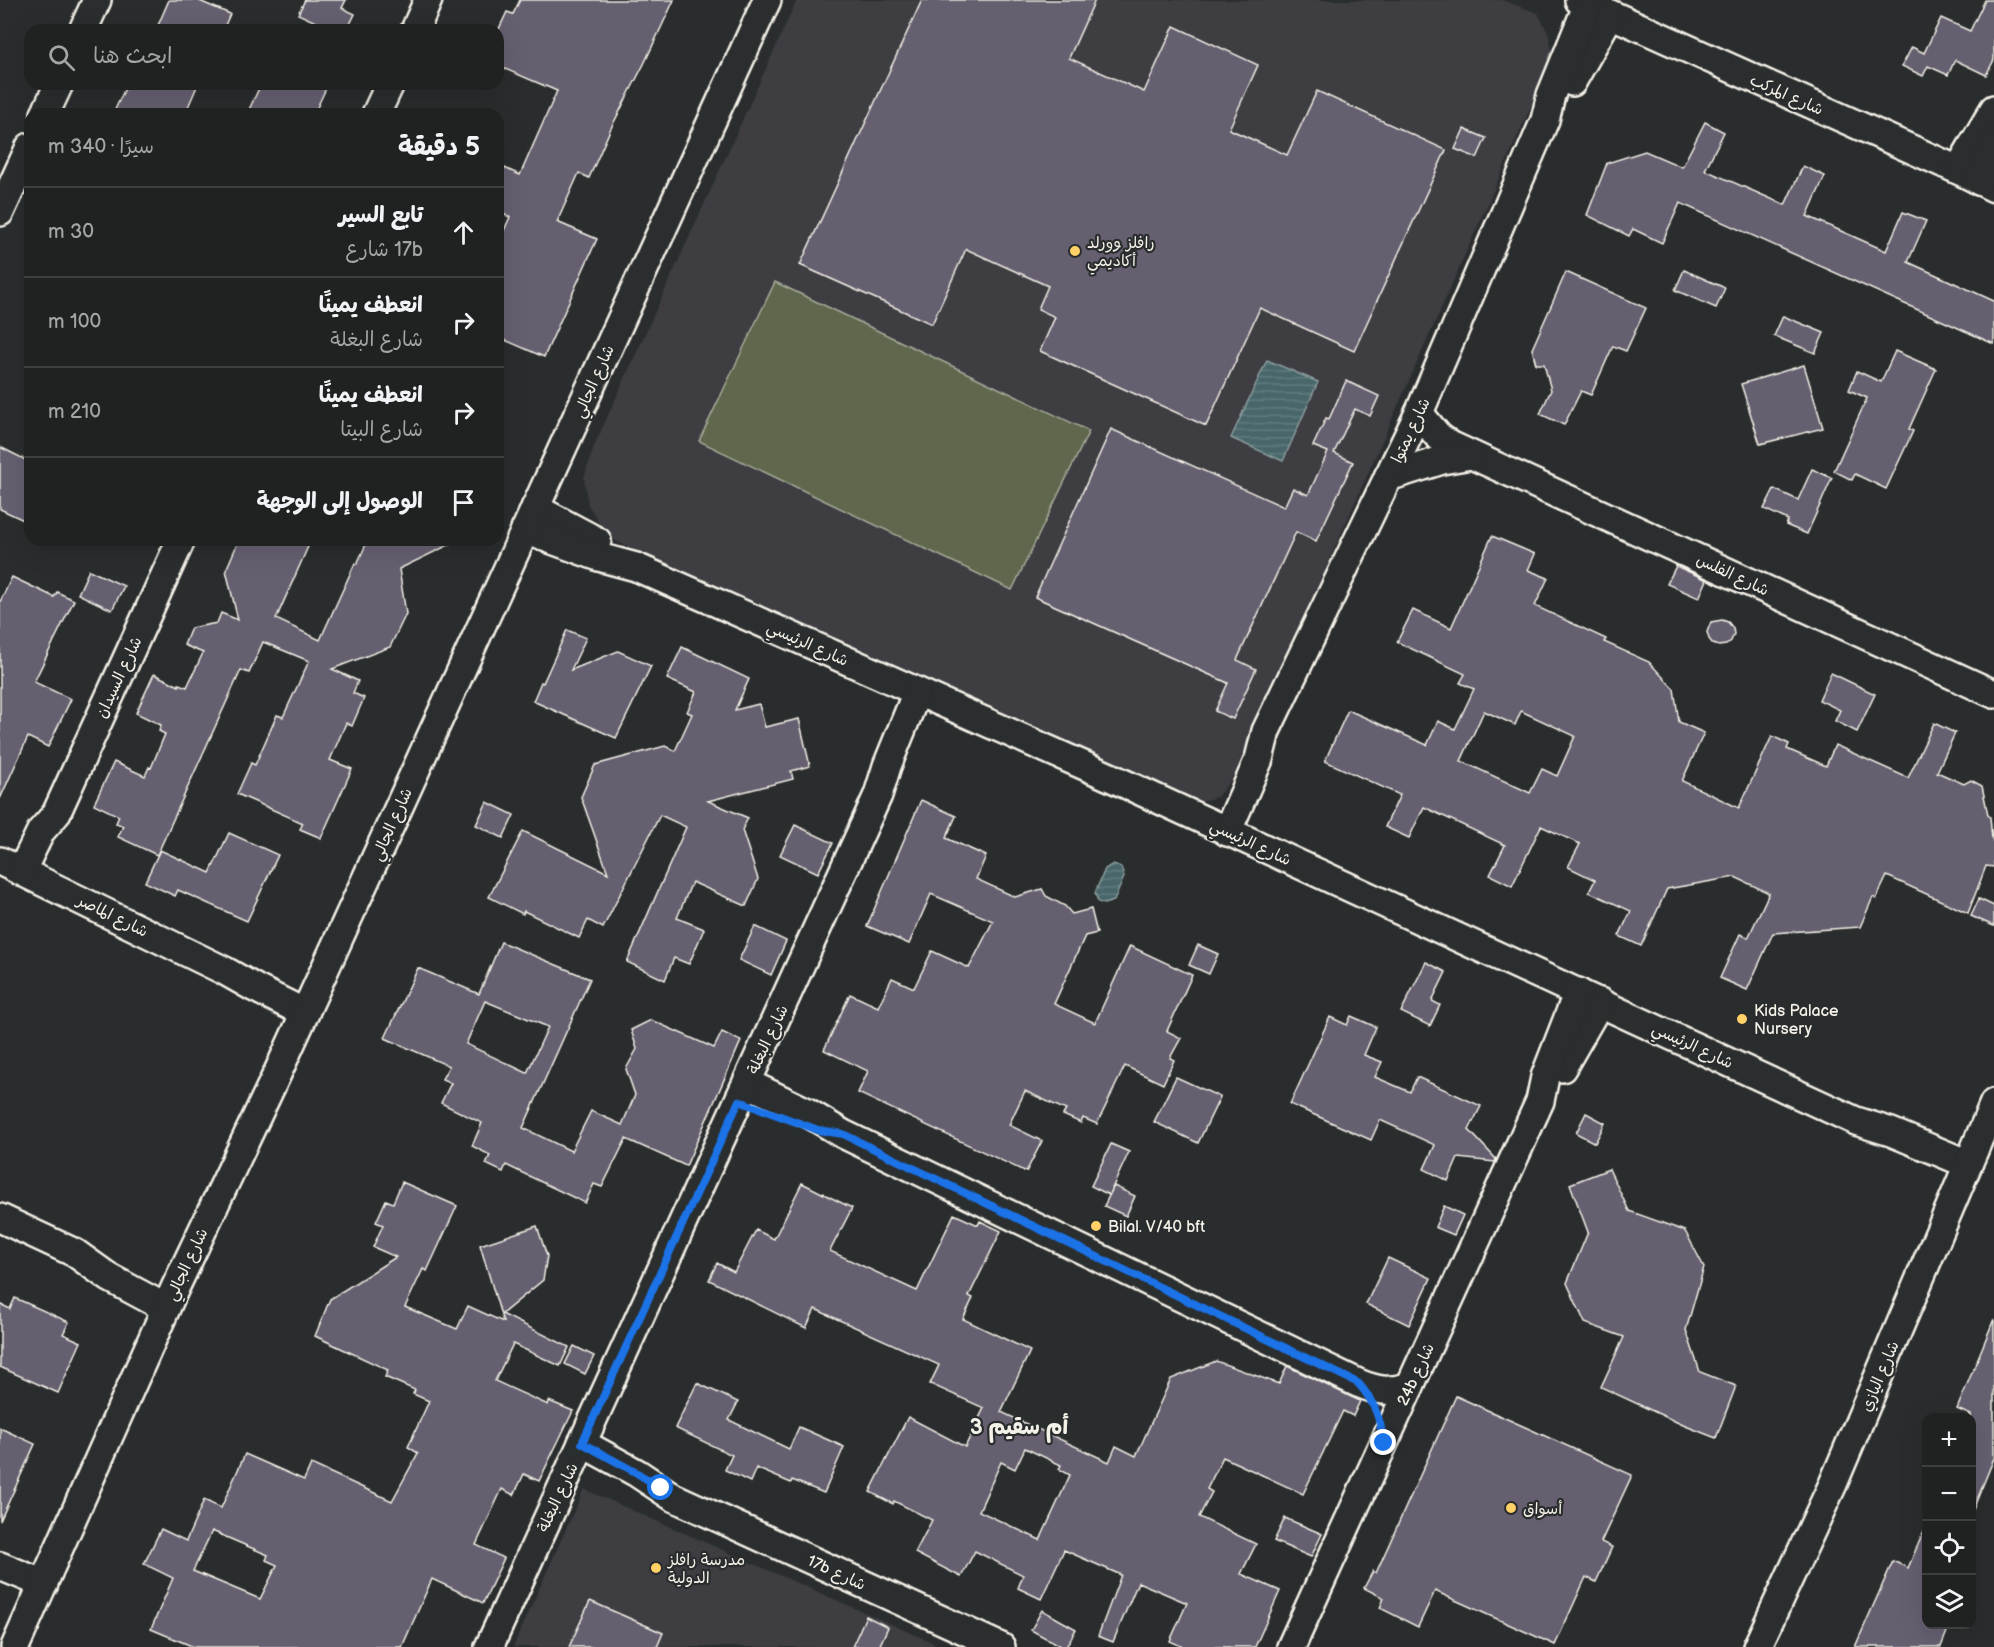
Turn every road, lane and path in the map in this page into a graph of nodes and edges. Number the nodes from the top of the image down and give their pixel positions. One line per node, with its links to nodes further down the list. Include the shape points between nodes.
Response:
1 (97, 0): 5 (street)
2 (428, 0): 6 (street)
3 (767, 0): 19 (street, شارع الجالي)
4 (1592, 6): 14 (street, شارع المركب); 16 (street, شارع يمتوا, via 1570,85 1545,120)
5 (86, 24)
6 (417, 24)
7 (56, 90): 9 (street)
8 (387, 90): 10 (street)
9 (48, 108)
10 (379, 108)
11 (1994, 109): 14 (street)
12 (1994, 143): 14 (street)
13 (24, 160): 15 (street)
14 (1977, 180)
15 (0, 213)
16 (1419, 413): 17 (street, شارع الفلس, via 1444,441); 18 (street, شارع يمتوا)
17 (1471, 455): 18 (street); 21 (street, شارع الفلس)
18 (1388, 477): 23 (street, شارع يمتوا, via 1264,734 1250,753)
19 (530, 519): 22 (street, شارع الرئيسي, via 599,557 636,567); 26 (street, شارع الجالي)
20 (178, 546): 24 (street, شارع السيدان, via 56,814)
21 (1994, 694)
22 (927, 697): 23 (street, شارع الرئيسي); 27 (street, شارع البغلة, via 887,766 880,790)
23 (1218, 827): 25 (street, شارع الرئيسي)
24 (19, 869): 26 (street, شارع الماصر, via 225,971 262,977)
25 (1589, 997): 29 (street, شارع الرئيسي, via 1864,1125 1880,1137); 33 (street, 24b شارع, via 1547,1071 1540,1101)
26 (309, 1003): 31 (street, شارع الجالي)
27 (743, 1092): 32 (street, via 818,1130 843,1134); 35 (street, شارع البغلة)
28 (1994, 1103): 29 (street, شارع اليازي)
29 (1965, 1171): 43 (street, شارع اليازي, via 1833,1484)
30 (0, 1218): 31 (street, via 75,1253 110,1278)
31 (170, 1298): 38 (street, شارع الجالي)
32 (1358, 1383): 33 (street, via 1380,1391); 34 (street, via 1375,1405)
33 (1410, 1386): 34 (street, 24b شارع)
34 (1384, 1443): 42 (street, 24b شارع)
35 (578, 1453): 40 (street, شارع البغلة); 41 (street, 17b شارع, via 648,1491 673,1497)
36 (0, 1566): 38 (street)
37 (0, 1581): 38 (street)
38 (40, 1593): 39 (street, شارع الجالي)
39 (15, 1647)
40 (489, 1647)
41 (1001, 1647)
42 (1291, 1647)
43 (1757, 1647)

